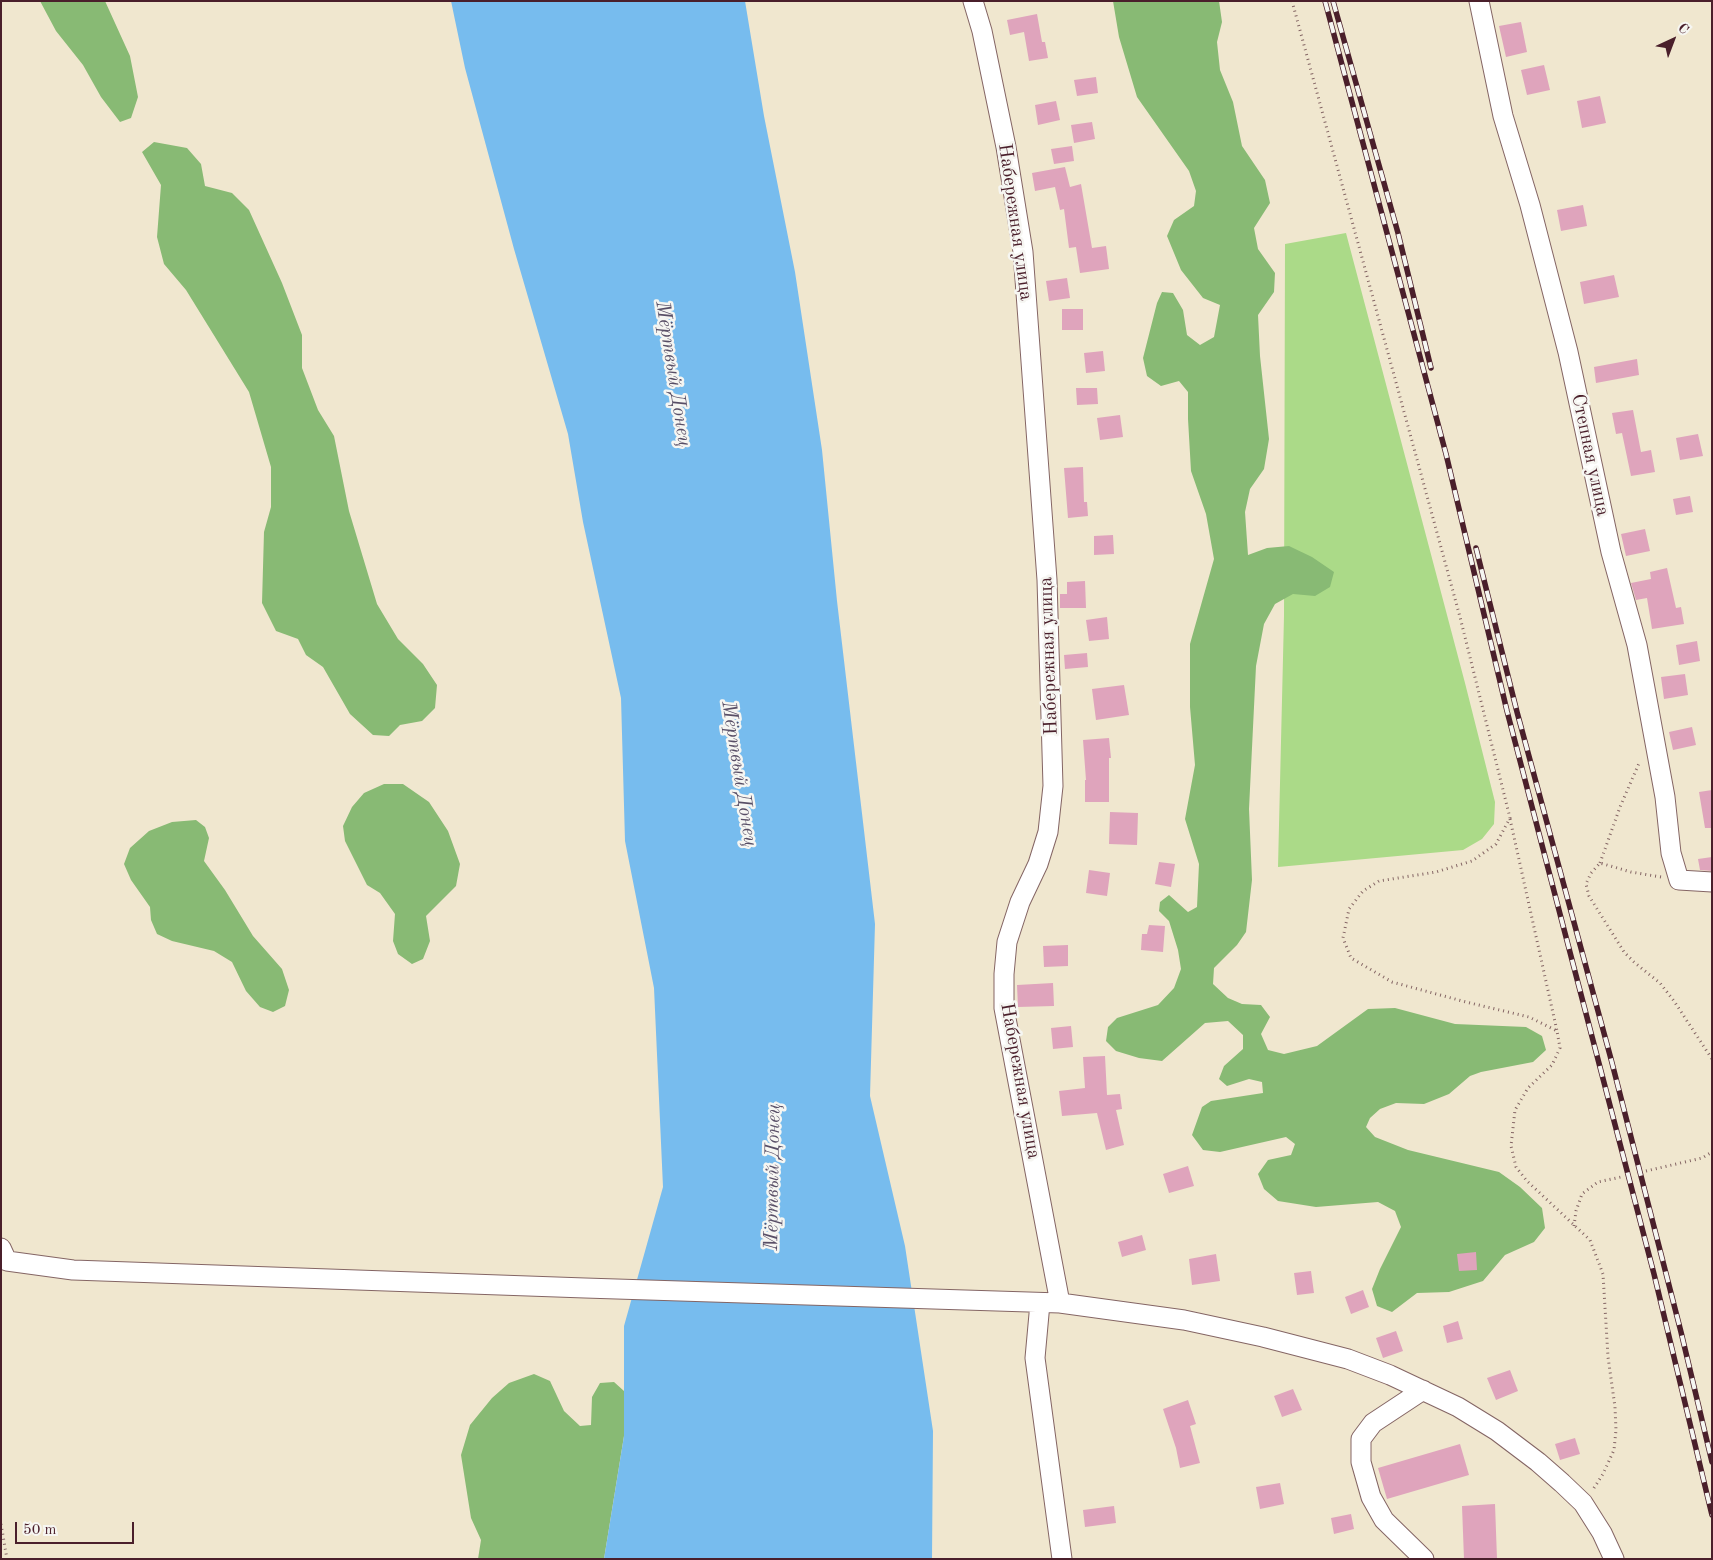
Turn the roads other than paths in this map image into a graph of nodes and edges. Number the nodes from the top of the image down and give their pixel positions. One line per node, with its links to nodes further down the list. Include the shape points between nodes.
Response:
1 (974, 1): 6 (street, Набережная улица, via 1006,147 1024,252 1047,580 1053,786 1048,832 1007,942 1004,1008)
2 (1479, 1): 3 (street, Степная улица, via 1502,116 1530,205 1568,352 1611,552 1637,645 1665,797 1671,853 1679,880)
3 (1712, 882)
4 (1, 1248): 5 (street, via 7,1261 73,1270)
5 (1040, 1302): 6 (street); 8 (street, via 1035,1358)
6 (1060, 1303): 7 (street, via 1184,1320 1264,1337 1348,1359)
7 (1423, 1390): 9 (street, via 1373,1423 1361,1438 1361,1462 1371,1497 1384,1520); 10 (street, via 1497,1431 1538,1462 1583,1504)
8 (1062, 1559)
9 (1424, 1559)
10 (1614, 1559)

